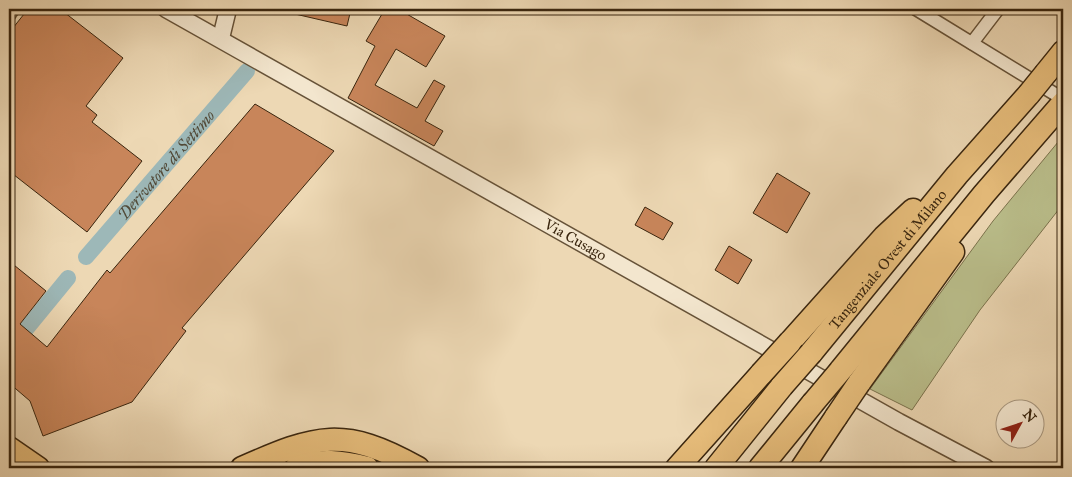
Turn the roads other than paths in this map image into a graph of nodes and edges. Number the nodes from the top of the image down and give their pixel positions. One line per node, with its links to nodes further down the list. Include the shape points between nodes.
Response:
1 (13, 9): 6 (street)
2 (166, 9): 7 (street, Via Cusago)
3 (228, 9): 7 (street)
4 (916, 9): 8 (street)
5 (998, 9): 8 (street)
6 (9, 14)
7 (220, 38): 23 (street, Via Cusago)
8 (972, 43): 10 (street)
9 (1063, 52): 11 (highway, Tangenziale Ovest di Milano, bridge)
10 (1061, 104): 12 (highway)
11 (957, 174): 14 (highway, bridge, via 884,237); 20 (highway, Tangenziale Ovest di Milano, bridge)
12 (984, 194): 21 (highway, bridge); 22 (highway, bridge, via 937,276)
13 (9, 448): 15 (highway)
14 (678, 465)
15 (38, 468)
16 (242, 468): 19 (highway, via 293,447 338,439 375,446)
17 (296, 468): 18 (highway, via 326,462)
18 (367, 468)
19 (418, 468)
20 (716, 468)
21 (760, 468)
22 (802, 468)
23 (986, 468)

